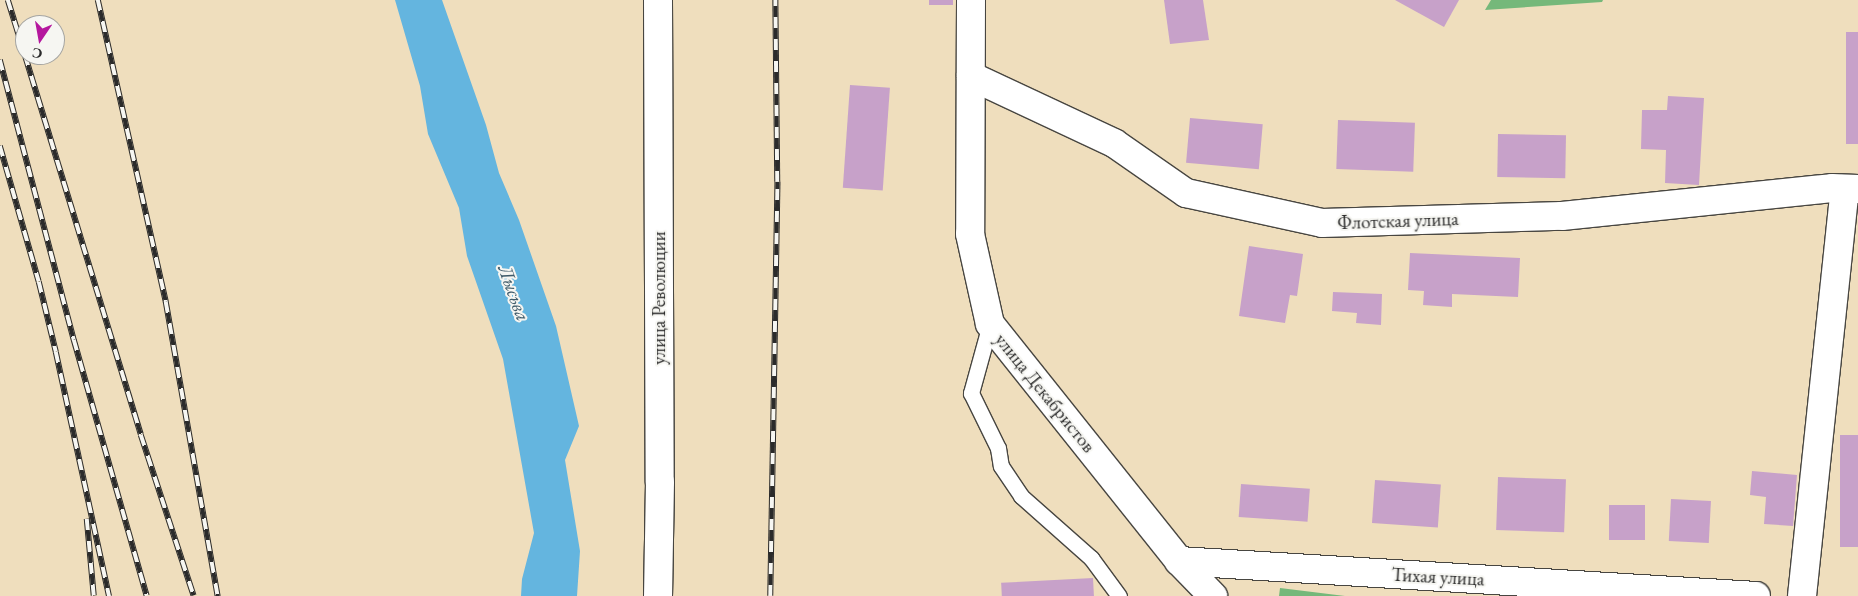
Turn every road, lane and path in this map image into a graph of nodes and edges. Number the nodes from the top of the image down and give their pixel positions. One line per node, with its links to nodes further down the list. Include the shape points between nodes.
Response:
1 (658, 0): 7 (street, улица Революции)
2 (971, 0): 3 (street, улица Декабристов)
3 (971, 76): 4 (street, Флотская улица, via 1114,143 1186,193 1322,223 1562,216); 5 (street, улица Декабристов, via 970,234)
4 (1851, 189): 11 (street)
5 (990, 324): 6 (street, улица Декабристов); 8 (lane, via 971,393 998,448 1001,466 1021,496 1091,558)
6 (1179, 561): 9 (street, улица Декабристов); 10 (street, Тихая улица)
7 (658, 596)
8 (1119, 596)
9 (1213, 596)
10 (1756, 596)
11 (1802, 596)

